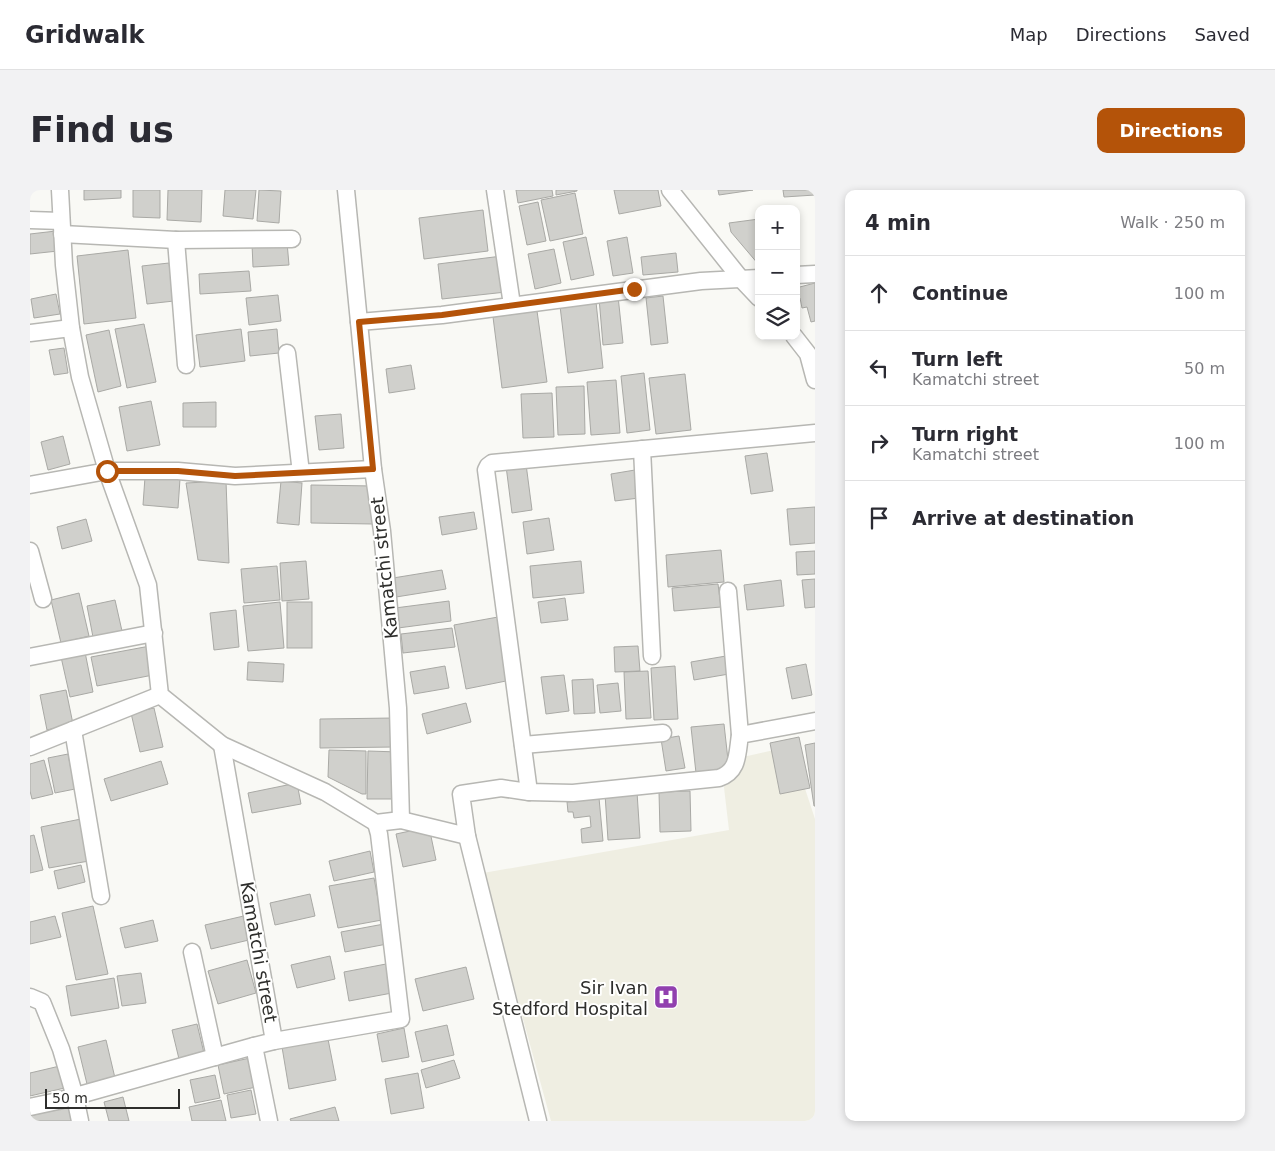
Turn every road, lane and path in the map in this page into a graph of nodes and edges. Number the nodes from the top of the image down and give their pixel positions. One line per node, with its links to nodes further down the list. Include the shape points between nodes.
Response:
1 (60, 190): 6 (street)
2 (346, 190): 15 (street, Kamatchi street)
3 (495, 190): 14 (street)
4 (670, 190): 12 (street)
5 (30, 220): 6 (street)
6 (62, 227): 8 (street); 16 (street)
7 (292, 239): 8 (street)
8 (176, 240): 20 (street)
9 (815, 274): 10 (street)
10 (800, 275)
11 (755, 278): 12 (street)
12 (741, 279): 13 (street); 14 (street)
13 (756, 295)
14 (512, 305): 15 (street)
15 (359, 322): 24 (street, Kamatchi street)
16 (71, 328): 17 (street); 25 (street, via 80,377)
17 (30, 333)
18 (797, 340): 21 (street, via 808,354)
19 (286, 353): 26 (street)
20 (186, 365)
21 (815, 380)
22 (815, 433): 23 (street)
23 (642, 449): 32 (street); 41 (street, via 492,463 486,470)
24 (373, 469): 26 (street); 43 (street, Kamatchi street, via 382,531 398,708)
25 (107, 471): 26 (street, via 178,471 235,476); 27 (street); 31 (street, via 148,585)
26 (301, 473)
27 (30, 486)
28 (30, 551): 30 (street)
29 (728, 591): 38 (street)
30 (43, 599)
31 (154, 633): 33 (street); 34 (street)
32 (652, 656)
33 (30, 657)
34 (160, 695): 36 (street); 40 (street)
35 (815, 721): 38 (street)
36 (73, 730): 39 (street); 46 (street)
37 (663, 734): 41 (street)
38 (740, 735): 42 (street, via 734,768 719,778 573,793)
39 (30, 745)
40 (222, 745): 44 (street, via 325,792); 49 (street, Kamatchi street)
41 (523, 745): 42 (street)
42 (529, 792): 45 (street, via 501,788 461,794)
43 (401, 820): 44 (street); 45 (street)
44 (376, 823): 49 (street, via 401,1019)
45 (466, 836): 56 (street)
46 (101, 896)
47 (192, 952): 51 (street)
48 (30, 997): 52 (street, via 42,1002 62,1049)
49 (274, 1041): 50 (street, Kamatchi street)
50 (254, 1046): 51 (street); 55 (street, Kamatchi street)
51 (215, 1057): 52 (street)
52 (75, 1097): 53 (street); 54 (street)
53 (30, 1107)
54 (80, 1121)
55 (269, 1121)
56 (538, 1121)

